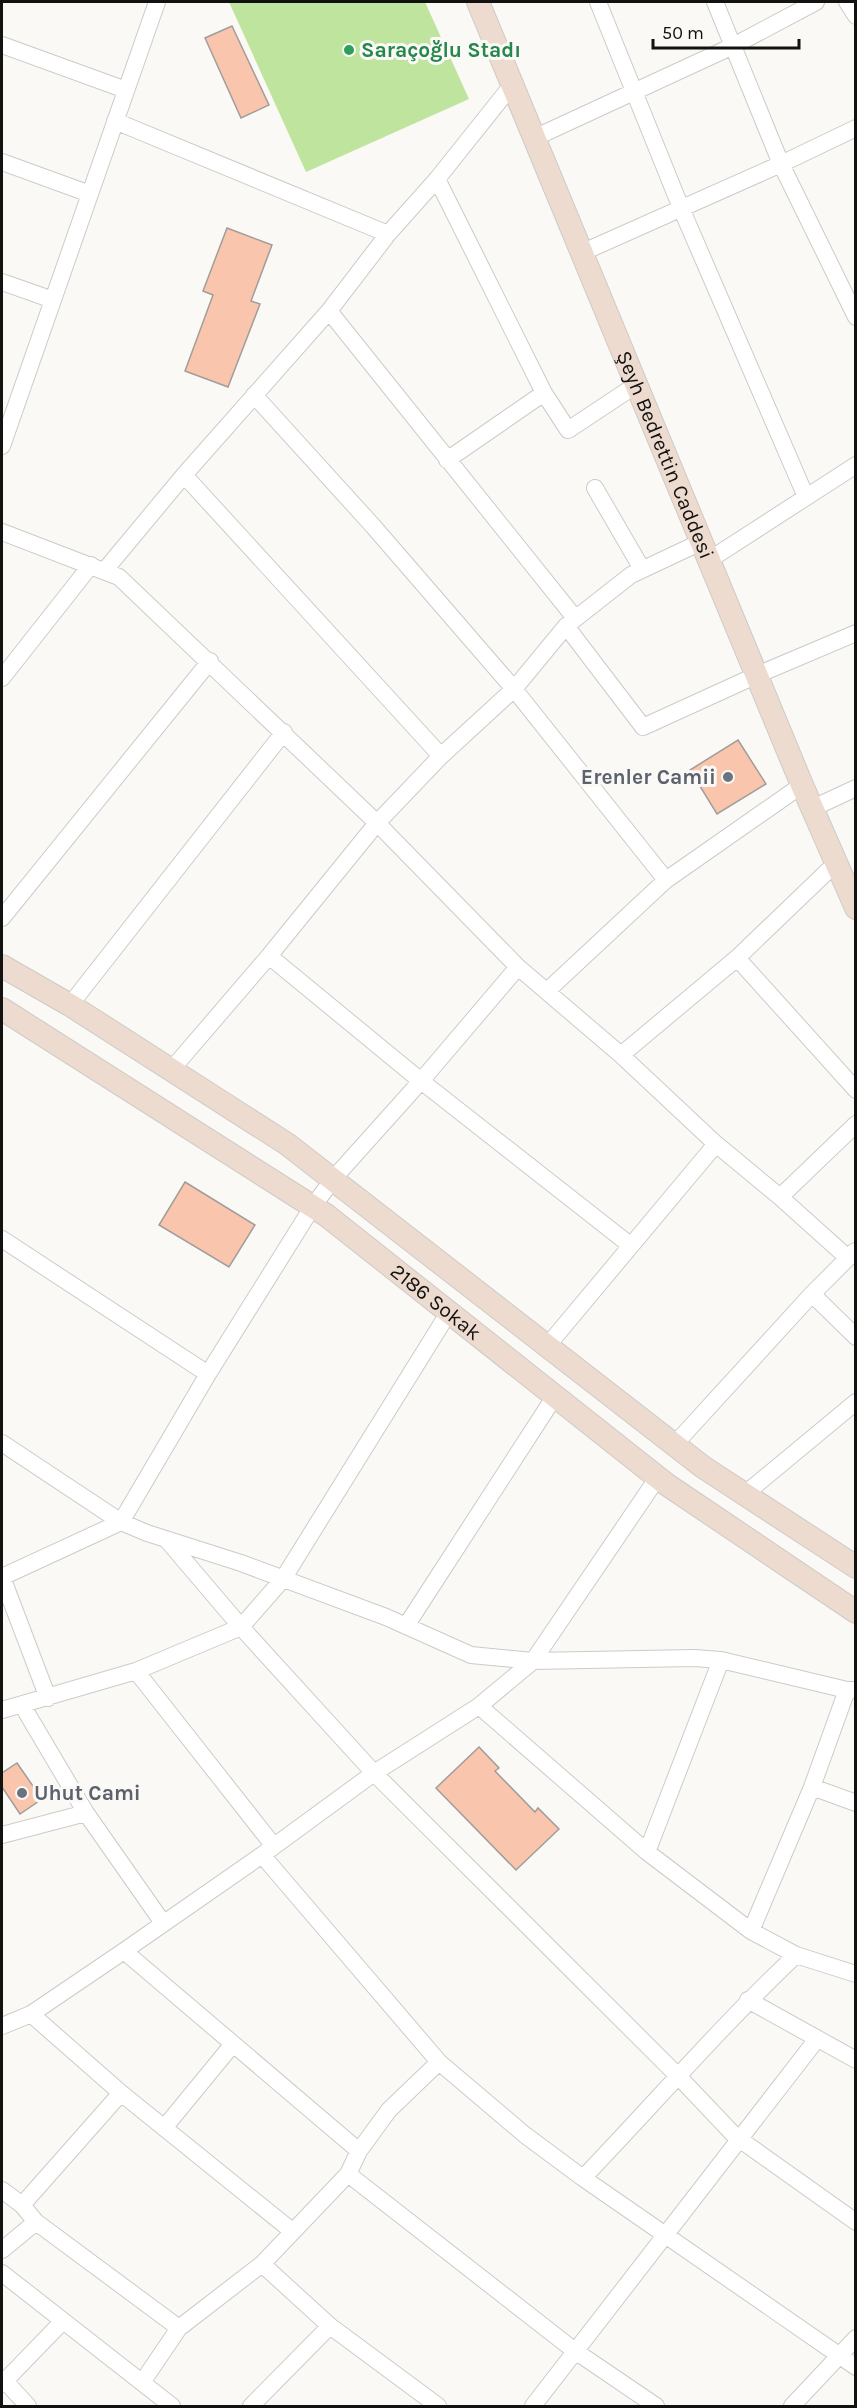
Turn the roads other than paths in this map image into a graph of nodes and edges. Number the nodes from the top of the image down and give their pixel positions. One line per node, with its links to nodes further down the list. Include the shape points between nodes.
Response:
1 (157, 2): 11 (street)
2 (478, 2): 10 (main road, Şeyh Bedrettin Caddesi)
3 (598, 2): 12 (street)
4 (715, 2): 9 (street)
5 (816, 2): 9 (street)
6 (847, 2): 7 (street)
7 (855, 16)
8 (2, 45): 11 (street)
9 (733, 46): 12 (street); 17 (street)
10 (512, 85): 15 (main road, Şeyh Bedrettin Caddesi); 18 (street)
11 (126, 90): 13 (street)
12 (635, 90): 15 (street); 20 (street)
13 (116, 121): 19 (street); 21 (street)
14 (855, 128): 17 (street)
15 (534, 138): 22 (main road, Şeyh Bedrettin Caddesi)
16 (2, 162): 19 (street)
17 (781, 164): 20 (street); 26 (street)
18 (437, 179): 21 (street); 28 (street)
19 (90, 194): 24 (street)
20 (681, 208): 22 (street); 35 (street)
21 (388, 234): 25 (street)
22 (581, 253): 27 (main road, Şeyh Bedrettin Caddesi)
23 (2, 282): 24 (street)
24 (53, 300): 30 (street)
25 (329, 311): 29 (street); 31 (street)
26 (855, 317)
27 (636, 386): 28 (street, via 568,430); 37 (main road, Şeyh Bedrettin Caddesi)
28 (544, 393): 31 (street)
29 (254, 395): 33 (street); 45 (street)
30 (2, 446)
31 (447, 460): 40 (street)
32 (855, 465): 35 (street)
33 (184, 476): 38 (street); 47 (street)
34 (595, 488): 39 (street)
35 (806, 497): 37 (street)
36 (2, 532): 38 (street)
37 (705, 551): 39 (street); 43 (main road, Şeyh Bedrettin Caddesi)
38 (98, 567): 42 (street, via 119,577); 44 (street)
39 (642, 569): 40 (street)
40 (571, 622): 43 (street, via 643,727); 45 (street)
41 (855, 633): 43 (street)
42 (210, 661): 46 (street); 55 (street)
43 (757, 675): 48 (main road, Şeyh Bedrettin Caddesi)
44 (2, 678)
45 (514, 689): 47 (street); 53 (street)
46 (284, 732): 51 (street); 61 (street)
47 (441, 756): 51 (street)
48 (802, 784): 50 (main road, Şeyh Bedrettin Caddesi); 53 (street)
49 (855, 788): 50 (street)
50 (813, 808): 52 (main road, Şeyh Bedrettin Caddesi)
51 (377, 823): 56 (street); 59 (street)
52 (836, 863): 54 (main road, Şeyh Bedrettin Caddesi); 57 (street)
53 (666, 880): 60 (street)
54 (855, 908)
55 (2, 918)
56 (269, 956): 64 (street); 65 (street)
57 (737, 958): 63 (street); 66 (street)
58 (2, 966): 61 (main road, 2186 Sokak)
59 (518, 967): 60 (street); 65 (street)
60 (547, 991): 63 (street)
61 (70, 1005): 64 (main road, 2186 Sokak)
62 (2, 1010): 71 (main road, 2186 Sokak)
63 (621, 1056): 68 (street)
64 (172, 1069): 69 (main road, 2186 Sokak)
65 (421, 1081): 69 (street); 73 (street)
66 (855, 1090)
67 (855, 1124): 70 (street)
68 (716, 1144): 70 (street); 73 (street)
69 (334, 1178): 71 (street); 78 (main road, 2186 Sokak)
70 (780, 1197): 74 (street)
71 (313, 1206): 76 (main road, 2186 Sokak); 79 (street)
72 (2, 1239): 79 (street)
73 (630, 1245): 78 (street)
74 (852, 1254): 75 (street)
75 (812, 1294): 77 (street); 83 (street)
76 (449, 1312): 80 (main road, 2186 Sokak); 90 (street)
77 (855, 1337)
78 (548, 1346): 83 (main road, 2186 Sokak)
79 (208, 1374): 86 (street)
80 (555, 1396): 84 (main road, 2186 Sokak); 92 (street)
81 (855, 1402): 85 (street)
82 (2, 1443): 86 (street)
83 (675, 1444): 85 (main road, 2186 Sokak)
84 (658, 1477): 91 (main road, 2186 Sokak); 95 (street)
85 (745, 1494): 88 (main road, 2186 Sokak)
86 (121, 1522): 87 (street); 89 (street)
87 (167, 1540): 90 (street); 93 (street)
88 (855, 1567)
89 (2, 1577): 98 (street)
90 (283, 1579): 92 (street); 93 (street)
91 (855, 1612)
92 (406, 1626): 95 (street, via 471,1654)
93 (241, 1627): 96 (street); 102 (street)
94 (721, 1660): 95 (street); 97 (street); 108 (street)
95 (533, 1661): 100 (street)
96 (136, 1671): 98 (street); 107 (street)
97 (851, 1690): 103 (street)
98 (48, 1698): 99 (street)
99 (22, 1704): 101 (street); 105 (street)
100 (479, 1706): 102 (street); 108 (street)
101 (2, 1710)
102 (374, 1773): 107 (street); 121 (street)
103 (812, 1787): 104 (street); 110 (street)
104 (855, 1803)
105 (86, 1813): 106 (street); 109 (street)
106 (2, 1835)
107 (268, 1850): 109 (street); 120 (street)
108 (647, 1852): 110 (street)
109 (163, 1923): 111 (street)
110 (751, 1931): 112 (street)
111 (124, 1951): 115 (street); 118 (street)
112 (796, 1955): 113 (street); 114 (street)
113 (855, 1974)
114 (748, 2000): 117 (street); 121 (street)
115 (30, 2014): 116 (street); 122 (street)
116 (2, 2026)
117 (817, 2039): 119 (street); 124 (street)
118 (233, 2044): 123 (street); 125 (street)
119 (855, 2060)
120 (439, 2062): 125 (street, via 389,2110); 127 (street)
121 (679, 2077): 124 (street); 127 (street)
122 (121, 2093): 123 (street); 129 (street)
123 (164, 2128): 132 (street)
124 (740, 2140): 131 (street); 133 (street)
125 (359, 2151): 126 (street)
126 (348, 2174): 132 (street); 141 (street)
127 (583, 2178): 133 (street)
128 (2, 2190): 129 (street)
129 (22, 2205): 130 (street)
130 (36, 2222): 134 (street); 139 (street)
131 (855, 2222)
132 (292, 2231): 135 (street)
133 (664, 2236): 141 (street); 142 (street)
134 (2, 2250)
135 (262, 2264): 138 (street); 139 (street)
136 (2, 2273): 137 (street)
137 (63, 2321): 144 (street); 145 (street)
138 (330, 2326): 148 (street); 149 (street)
139 (179, 2328): 144 (street)
140 (855, 2338): 142 (street)
141 (575, 2351): 150 (street); 151 (street)
142 (839, 2355): 143 (street); 152 (street)
143 (855, 2367)
144 (143, 2381): 147 (street)
145 (3, 2382): 146 (street)
146 (28, 2406)
147 (172, 2406)
148 (251, 2406)
149 (438, 2406)
150 (533, 2406)
151 (656, 2406)
152 (792, 2406)

